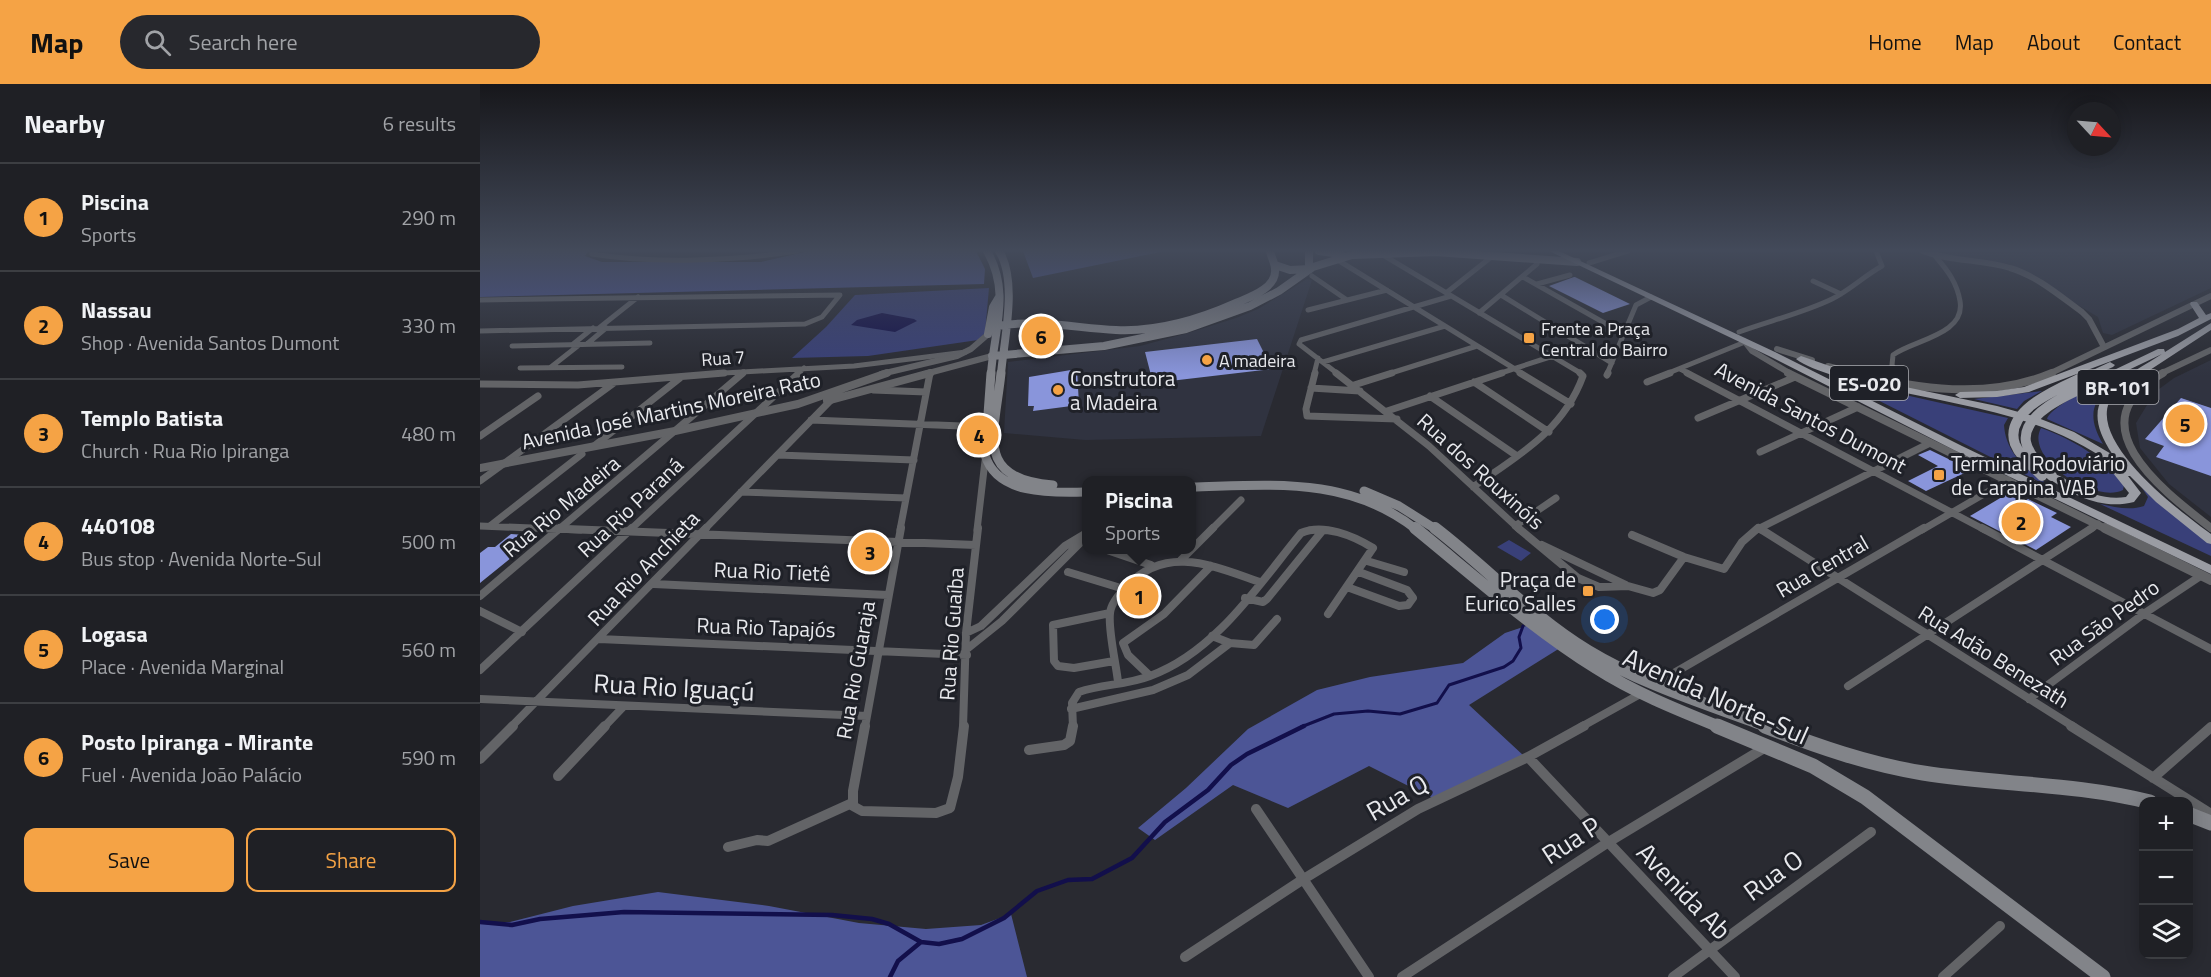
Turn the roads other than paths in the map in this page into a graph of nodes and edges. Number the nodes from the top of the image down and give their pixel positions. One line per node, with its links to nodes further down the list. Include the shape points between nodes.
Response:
1 (999, 293): 22 (main road)
2 (1008, 293): 27 (main road)
3 (1255, 293): 37 (main road, via 1214,312)
4 (1277, 293): 46 (main road, via 1212,322)
5 (1337, 293): 24 (street)
6 (1376, 293): 24 (street)
7 (1391, 293): 26 (street)
8 (1445, 293): 18 (street)
9 (1452, 293): 18 (street)
10 (1505, 293): 19 (street)
11 (1552, 293): 43 (street)
12 (1645, 293): 16 (main road, ES-020)
13 (1838, 293): 17 (street)
14 (1957, 293): 80 (street, via 1961,311 1958,321 1893,355 1892,365)
15 (2052, 293): 51 (street, via 2082,312)
16 (1648, 294): 41 (main road, ES-020); 43 (street, via 1638,303); 44 (main road, ES-020)
17 (1841, 294): 41 (street)
18 (1449, 295): 26 (street); 29 (street)
19 (1501, 296): 29 (street); 60 (street)
20 (2211, 296): 25 (street)
21 (638, 297): 23 (street); 35 (street); 36 (street, via 840,294 813,323)
22 (999, 297): 33 (main road); 42 (main road)
23 (480, 300)
24 (1347, 300): 28 (street)
25 (2194, 304): 30 (main road); 51 (street)
26 (1415, 307): 34 (street); 59 (street, Rua dos Rouxinóis, via 1299,342)
27 (1008, 309): 31 (main road, via 1018,318); 33 (main road)
28 (1308, 310)
29 (1479, 313): 58 (street)
30 (2209, 320): 39 (main road, BR-101); 40 (main road, BR-101)
31 (1054, 323): 32 (main road); 33 (main road)
32 (1064, 324): 37 (main road); 53 (main road, via 1085,338)
33 (1002, 326): 42 (street, Avenida José Martins Moreira Rato); 56 (main road); 57 (main road)
34 (1445, 326): 50 (street); 59 (street)
35 (595, 328): 36 (street); 38 (street); 47 (street)
36 (606, 328): 48 (street)
37 (1148, 330): 46 (main road, via 1101,339)
38 (480, 331)
39 (2181, 331): 86 (main road, via 2026,390 1980,395); 121 (main road, BR-101, bridge, via 2031,405 2017,420 2013,428 2016,449 2031,468)
40 (2200, 331): 89 (main road, BR-101); 121 (main road, bridge, via 2045,408 2028,431 2026,442)
41 (1739, 332): 52 (main road, ES-020)
42 (988, 334): 55 (street, Avenida José Martins Moreira Rato)
43 (1624, 334): 60 (street)
44 (1745, 342): 66 (street); 68 (main road, ES-020); 73 (street, via 1752,351)
45 (650, 343): 48 (street)
46 (1124, 343): 53 (main road)
47 (575, 345): 48 (street); 49 (street); 63 (street)
48 (588, 345)
49 (512, 346)
50 (1477, 346): 65 (street); 81 (street)
51 (2104, 347): 80 (street, via 2059,370 2016,385 1966,388)
52 (1777, 349): 80 (street); 86 (main road, ES-020, via 1851,378)
53 (1065, 350): 56 (main road)
54 (2211, 350): 74 (street)
55 (968, 351): 64 (street, Rua 7, via 855,366); 70 (street, Avenida José Martins Moreira Rato)
56 (1003, 355): 57 (main road); 125 (main road, via 995,434 998,463 1008,473 1033,483)
57 (992, 356): 69 (street, Avenida José Martins Moreira Rato); 101 (main road)
58 (1553, 356): 65 (street); 92 (street, via 1583,376)
59 (1320, 360): 81 (street, Rua dos Rouxinóis); 82 (street)
60 (1612, 363): 71 (street)
61 (622, 367): 63 (street)
62 (520, 368): 63 (street)
63 (551, 368)
64 (804, 368): 67 (street, Rua 7); 95 (street, Rua Rio Paraná)
65 (1513, 368): 76 (street); 92 (street)
66 (1680, 369): 77 (street); 91 (street, Avenida Santos Dumont)
67 (745, 371): 72 (street, Rua 7); 102 (street, Rua Rio Madeira)
68 (1809, 372): 121 (main road, via 1875,390 1993,412 2048,429 2081,444 2105,461 2135,493 2123,501 2101,500); 164 (main road)
69 (930, 373): 78 (street, Avenida José Martins Moreira Rato); 85 (street, Rua Rio Guaraja)
70 (878, 375): 78 (street, via 870,382); 95 (street, Avenida José Martins Moreira Rato, via 822,398)
71 (1607, 375)
72 (681, 377): 75 (street, Rua 7); 108 (street)
73 (1795, 377): 91 (street); 93 (street)
74 (2148, 381): 89 (main road); 140 (street, via 2124,410 2121,422 2127,446 2151,477)
75 (615, 382): 79 (street, Rua 7, via 558,386); 115 (street)
76 (1474, 382): 88 (street); 103 (street)
77 (1647, 382)
78 (891, 383): 83 (street, Avenida José Martins Moreira Rato)
79 (480, 384)
80 (1903, 384)
81 (1354, 385): 84 (street, Rua dos Rouxinóis)
82 (1311, 388): 84 (street); 98 (street, via 1307,416)
83 (869, 390): 85 (street); 90 (street, Avenida José Martins Moreira Rato)
84 (1361, 391): 94 (street, Rua dos Rouxinóis)
85 (926, 392): 100 (street, Rua Rio Guaraja)
86 (1926, 393): 119 (main road, via 2050,425 2084,440)
87 (538, 396): 105 (street)
88 (1430, 396): 94 (street); 112 (street)
89 (2108, 396): 119 (main road, BR-101, via 2102,408 2103,425)
90 (831, 400): 97 (street, Rua Rio Anchieta); 99 (street, Avenida José Martins Moreira Rato)
91 (1740, 400): 96 (street); 104 (street, Avenida Santos Dumont)
92 (1570, 404): 103 (street)
93 (1858, 407): 104 (street); 107 (street)
94 (1387, 411): 98 (street, Rua dos Rouxinóis)
95 (756, 414): 99 (street, Rua Rio Paraná); 102 (street, Avenida José Martins Moreira Rato)
96 (1698, 418)
97 (811, 420): 100 (street); 111 (street, Rua Rio Anchieta)
98 (1397, 420): 127 (street, Rua dos Rouxinóis)
99 (748, 422): 106 (street, Avenida José Martins Moreira Rato); 142 (street, Rua Rio Paraná)
100 (922, 424): 101 (street); 113 (street, Rua Rio Guaraja)
101 (987, 427): 114 (main road)
102 (675, 431): 106 (street, Rua Rio Madeira); 108 (street, Avenida José Martins Moreira Rato)
103 (1549, 432): 112 (street)
104 (1803, 432): 109 (street); 117 (street, Avenida Santos Dumont)
105 (480, 436)
106 (667, 437): 110 (street, Avenida José Martins Moreira Rato); 138 (street, Rua Rio Madeira)
107 (1930, 443): 117 (street); 122 (street)
108 (594, 446): 115 (street, Avenida José Martins Moreira Rato)
109 (1760, 452)
110 (582, 454): 118 (street, Avenida José Martins Moreira Rato); 136 (street)
111 (778, 455): 113 (street); 128 (street, Rua Rio Anchieta)
112 (1517, 456): 127 (street)
113 (914, 460): 130 (street, Rua Rio Guaraja)
114 (985, 461): 129 (main road, via 995,474 1024,488); 150 (street, Rua Rio Guaíba)
115 (503, 464): 116 (street, Avenida José Martins Moreira Rato); 118 (street)
116 (480, 468)
117 (1875, 470): 133 (street, Avenida Santos Dumont); 139 (street)
118 (493, 472): 120 (street, Avenida José Martins Moreira Rato); 123 (street)
119 (2131, 473): 147 (main road, BR-101)
120 (480, 474)
121 (2047, 476): 158 (main road, BR-101, via 2091,506)
122 (2008, 480): 133 (street, Rua Central); 134 (street)
123 (480, 481)
124 (1196, 481): 195 (main road, Avenida Norte-Sul, via 1313,480 1383,498 1426,522 1584,648)
125 (1082, 485)
126 (1196, 487): 197 (main road, Avenida Norte-Sul, via 1301,486 1347,493 1380,504 1422,531 1564,646)
127 (1473, 487): 137 (street, Rua dos Rouxinóis)
128 (741, 492): 130 (street); 143 (street, Rua Rio Anchieta)
129 (1082, 492)
130 (906, 498): 149 (street, Rua Rio Guaraja)
131 (1556, 498): 137 (street)
132 (1241, 500): 151 (street)
133 (1952, 512): 157 (street, Avenida Santos Dumont); 165 (street, Rua Central)
134 (2098, 524): 157 (street); 164 (street)
135 (480, 526): 136 (street)
136 (490, 526): 138 (street)
137 (1515, 526): 148 (street, Rua dos Rouxinóis)
138 (561, 528): 142 (street); 172 (street, Rua Rio Madeira)
139 (1758, 528): 154 (street, via 1742,542 1724,569); 165 (street, Rua Adão Benezath)
140 (2211, 528)
141 (1323, 530): 156 (street, via 1372,547); 166 (street, via 1303,531); 173 (street, via 1267,599 1263,602)
142 (630, 531): 143 (street); 181 (street, Rua Rio Paraná)
143 (700, 534): 149 (street); 167 (street, Rua Rio Anchieta)
144 (1632, 535): 154 (street)
145 (1082, 540): 180 (street)
146 (1082, 540): 182 (street)
147 (2211, 540)
148 (1533, 541): 168 (street); 168 (street, Rua dos Rouxinóis, via 1584,582 1599,587)
149 (898, 544): 150 (street); 171 (street, Rua Rio Guaraja)
150 (976, 545): 179 (street, Rua Rio Guaíba)
151 (1196, 545)
152 (1128, 554): 159 (street)
153 (1187, 554): 155 (street)
154 (1684, 557): 168 (street, Rua dos Rouxinóis, via 1660,590 1653,593)
155 (1181, 560): 159 (street); 160 (street)
156 (1367, 561): 162 (street); 163 (street)
157 (2045, 561): 177 (street, Avenida Santos Dumont); 184 (street)
158 (2211, 563)
159 (1151, 565): 170 (street)
160 (1211, 566): 166 (street); 193 (street, via 1164,614 1123,644 1128,655)
161 (1068, 572): 170 (street)
162 (1359, 572): 169 (street); 169 (street, via 1402,588 1413,598 1399,606)
163 (1404, 572)
164 (2208, 575): 177 (street, Rua São Pedro)
165 (1837, 578): 184 (street, Rua Adão Benezath); 195 (street, Rua Central)
166 (1260, 582): 173 (street)
167 (654, 584): 171 (street, Rua Rio Tietê); 186 (street, Rua Rio Anchieta)
168 (1628, 586)
169 (1347, 587): 176 (street)
170 (1124, 590): 175 (street)
171 (888, 595): 189 (street, Rua Rio Guaraja)
172 (480, 596)
173 (1245, 598): 185 (street)
174 (480, 611): 181 (street)
175 (1110, 613): 191 (street); 191 (street, via 1053,625 1054,661 1067,668)
176 (1328, 614)
177 (2145, 614): 188 (street, Avenida Santos Dumont); 199 (street, Rua São Pedro)
178 (1277, 619): 187 (street, via 1254,645)
179 (969, 621): 180 (street); 183 (street, Rua Rio Guaíba)
180 (981, 626): 182 (street); 183 (street)
181 (522, 632): 192 (street, Rua Rio Paraná)
182 (990, 632): 190 (street)
183 (966, 633): 190 (street, Rua Rio Guaíba)
184 (1925, 634): 196 (street); 199 (street, Rua Adão Benezath)
185 (1212, 636): 187 (street); 193 (street, via 1173,667)
186 (599, 639): 189 (street, Rua Rio Tapajós); 200 (street, Rua Rio Anchieta)
187 (1230, 643): 202 (street, via 1188,675 1170,683)
188 (2211, 649)
189 (879, 650): 190 (street, Rua Rio Tapajós); 203 (street, Rua Rio Guaraja)
190 (967, 652): 212 (street, Rua Rio Guaíba, via 960,760 955,801 950,808 936,813 869,812)
191 (1114, 661): 194 (street)
192 (480, 670)
193 (1150, 676): 194 (street)
194 (1118, 682): 202 (street, via 1079,692 1072,699)
195 (1655, 684): 211 (main road, Avenida Norte-Sul, via 1798,739 1883,765)
196 (1848, 686)
197 (1642, 693): 205 (main road, Avenida Norte-Sul); 207 (street, Rua Q)
198 (480, 699): 200 (street, Rua Rio Iguaçú)
199 (2029, 699): 210 (street, Rua Adão Benezath)
200 (538, 701): 201 (street, Rua Rio Iguaçú); 208 (street, Rua Rio Anchieta)
201 (624, 706): 203 (street, Rua Rio Iguaçú); 209 (street)
202 (1071, 710): 206 (street, via 1074,731 1070,741)
203 (867, 716): 212 (street, Rua Rio Guaraja)
204 (2211, 727): 210 (street)
205 (1767, 746): 218 (street, Rua P); 229 (main road, Avenida Norte-Sul, via 1865,796)
206 (1029, 750)
207 (1528, 758): 218 (street, Avenida Ab); 220 (street, Rua Q, via 1419,809)
208 (480, 759)
209 (558, 776)
210 (2153, 778): 214 (street, Rua Adão Benezath)
211 (2139, 799)
212 (852, 803): 219 (street, via 768,841)
213 (1256, 809): 220 (street)
214 (2211, 814)
215 (2193, 816): 216 (main road)
216 (2211, 823)
217 (1871, 832): 222 (street, Rua O)
218 (1606, 843): 222 (street, Avenida Ab); 225 (street, Rua P)
219 (728, 847)
220 (1302, 880): 223 (street, Rua Q); 224 (street)
221 (2000, 926): 228 (street)
222 (1709, 950): 226 (street, Rua O); 227 (street, Avenida Ab)
223 (1185, 957)
224 (1369, 977)
225 (1402, 977)
226 (1673, 977)
227 (1735, 977)
228 (1943, 977)
229 (2103, 977)

